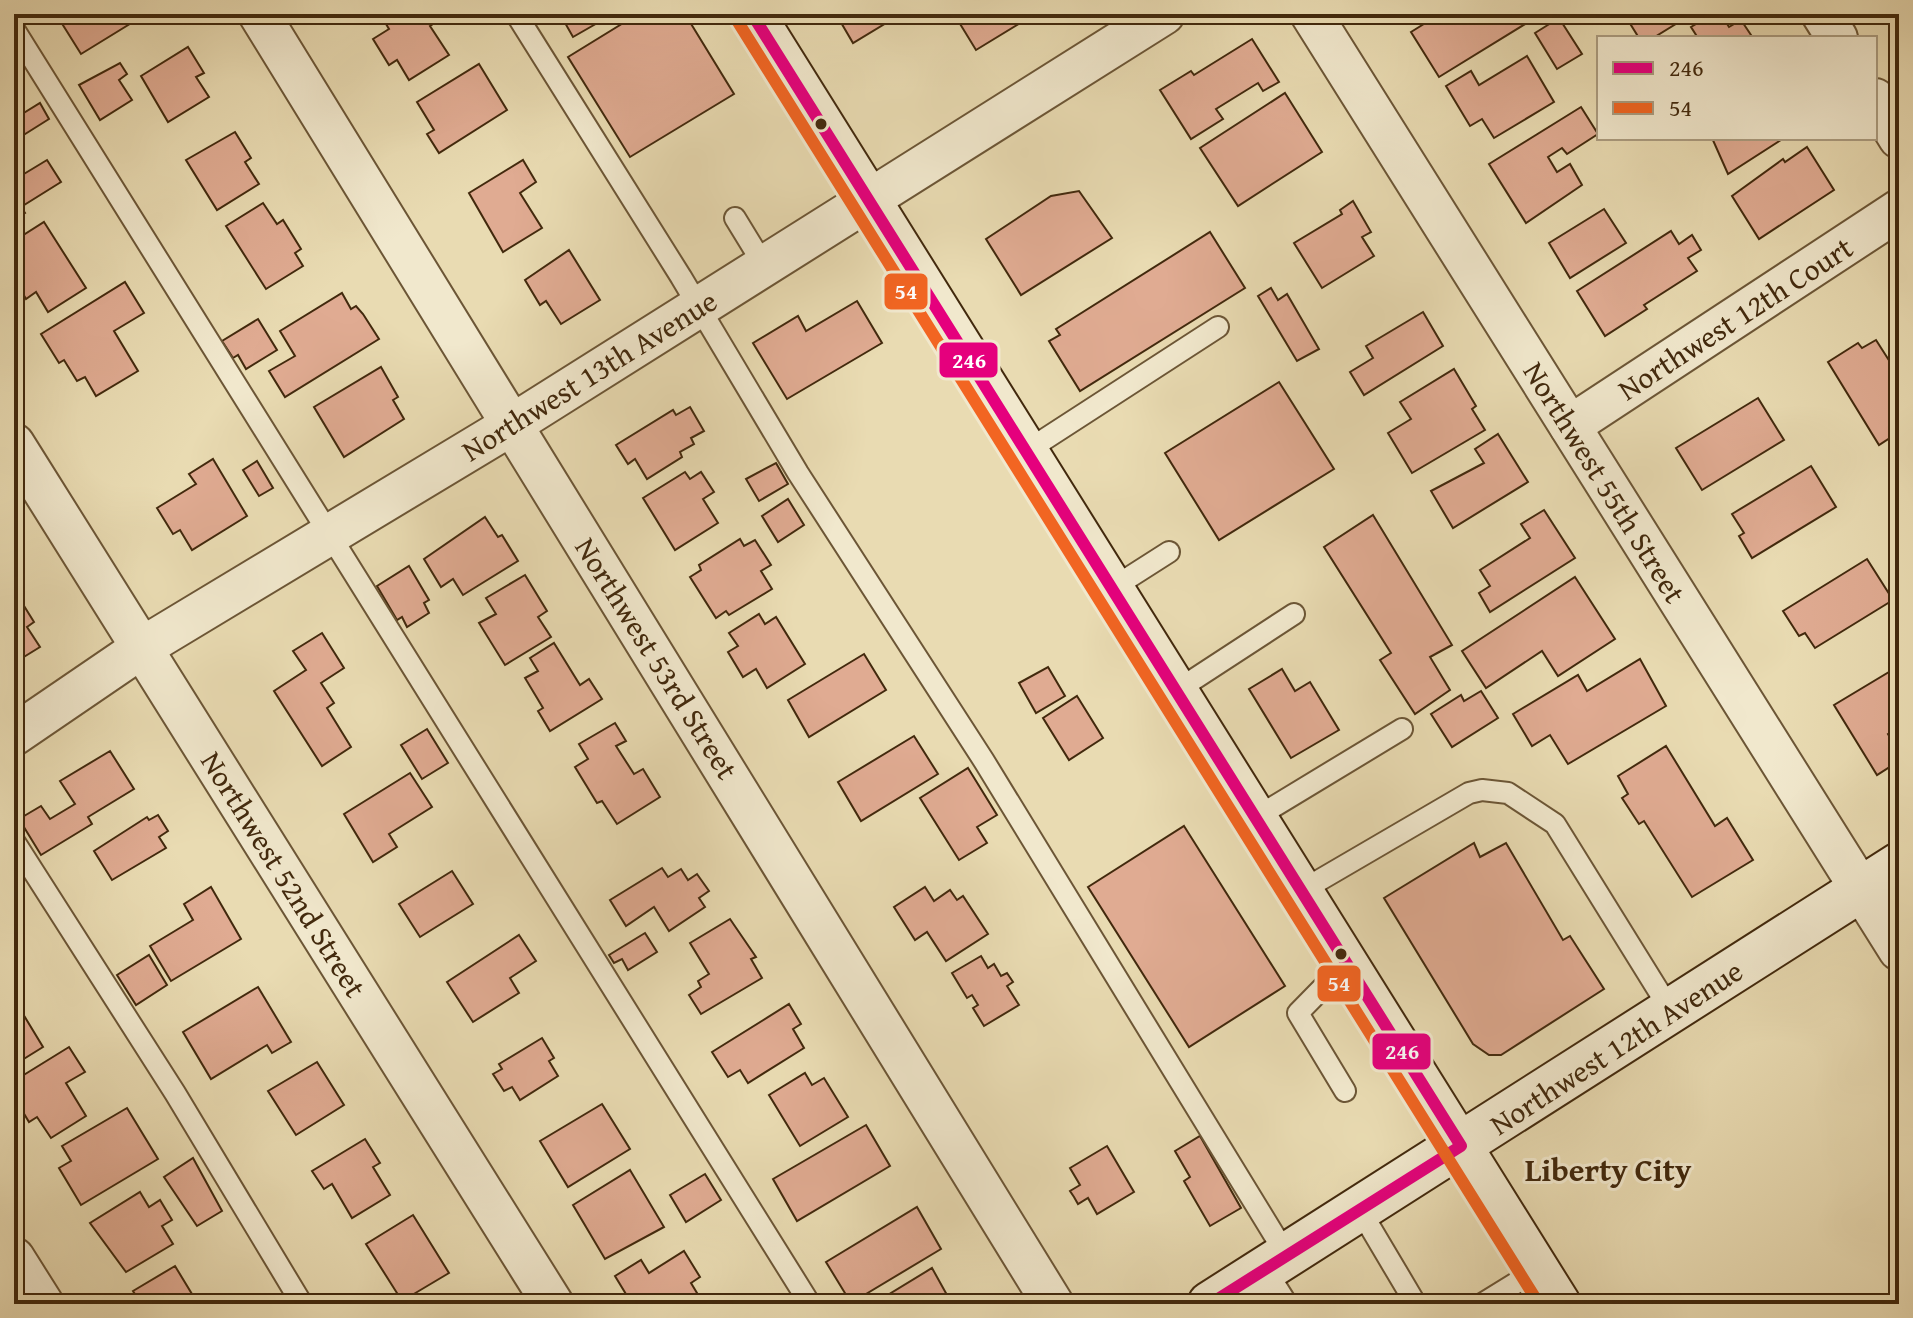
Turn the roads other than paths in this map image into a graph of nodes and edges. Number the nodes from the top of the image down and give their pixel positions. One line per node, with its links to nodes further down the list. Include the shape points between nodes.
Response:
1 (259, 14): 17 (street, Northwest 53rd Street)
2 (516, 14): 15 (lane)
3 (752, 14): 11 (main road)
4 (1164, 14): 11 (street, Northwest 13th Avenue)
5 (1311, 14): 18 (street, Northwest 55th Street)
6 (1822, 14): 8 (street)
7 (14, 29): 21 (lane)
8 (1836, 36)
9 (1877, 102): 10 (street)
10 (1899, 138)
11 (869, 202): 14 (street, Northwest 13th Avenue); 20 (main road)
12 (1899, 210): 18 (street, Northwest 12th Court)
13 (735, 218): 14 (lane)
14 (765, 267): 15 (street, Northwest 13th Avenue)
15 (699, 308): 17 (street, Northwest 13th Avenue); 41 (lane, via 798,473 984,761)
16 (1218, 327): 20 (lane)
17 (513, 424): 21 (street, Northwest 13th Avenue); 48 (street, Northwest 53rd Street)
18 (1570, 426): 32 (street, Northwest 55th Street)
19 (14, 444): 25 (street, Northwest 52nd Street)
20 (1025, 452): 23 (main road)
21 (330, 534): 25 (street, Northwest 13th Avenue); 47 (lane)
22 (1169, 552): 23 (lane)
23 (1111, 589): 26 (main road)
24 (1294, 614): 26 (lane)
25 (143, 647): 28 (street, Northwest 13th Avenue); 46 (street, Northwest 52nd Street)
26 (1176, 691): 29 (main road)
27 (1402, 729): 29 (lane)
28 (14, 735)
29 (1255, 818): 33 (main road)
30 (14, 841): 45 (lane)
31 (1899, 865): 32 (main road, Northwest 12th Avenue)
32 (1860, 890): 34 (street, Northwest 55th Street); 36 (main road, Northwest 12th Avenue)
33 (1301, 891): 35 (main road); 36 (lane, via 1469,793 1508,793 1555,824)
34 (1899, 950)
35 (1346, 964): 37 (lane, via 1298,1013); 38 (main road)
36 (1671, 1011): 38 (main road, Northwest 12th Avenue)
37 (1345, 1091)
38 (1461, 1146): 39 (main road, Northwest 12th Avenue); 42 (main road)
39 (1360, 1210): 41 (main road, Northwest 12th Avenue); 43 (lane)
40 (14, 1258): 44 (street)
41 (1280, 1276): 49 (main road, Northwest 12th Avenue)
42 (1548, 1287): 50 (lane)
43 (1417, 1303)
44 (43, 1304)
45 (302, 1304)
46 (553, 1304)
47 (810, 1304)
48 (1053, 1304)
49 (1210, 1304)
50 (1482, 1304)

